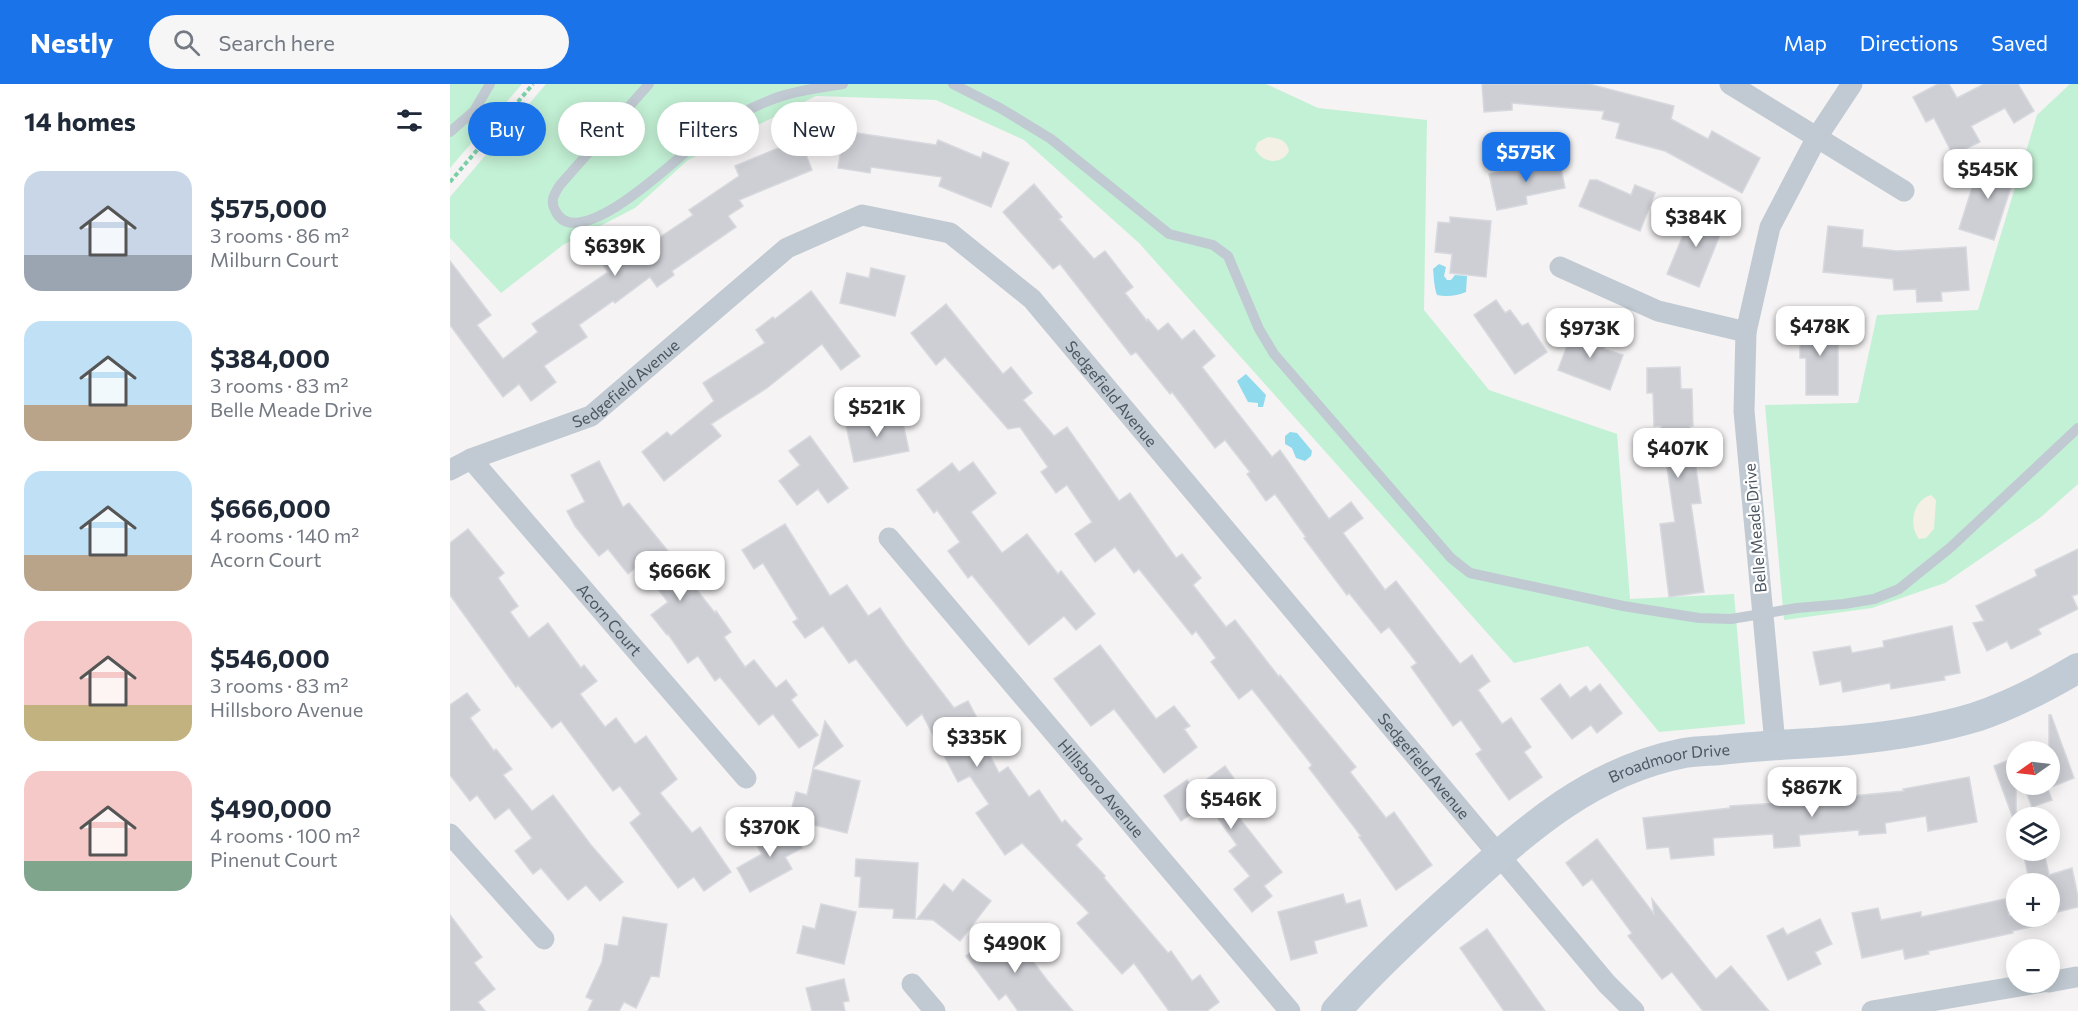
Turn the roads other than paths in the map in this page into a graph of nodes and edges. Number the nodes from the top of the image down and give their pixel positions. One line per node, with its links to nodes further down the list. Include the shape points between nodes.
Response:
1 (490, 84): 7 (lane, via 474,111)
2 (650, 84): 3 (lane, via 556,190 552,206 565,222 599,217 617,207 705,135 736,117 787,94)
3 (843, 84)
4 (953, 84): 16 (lane, via 1051,139 1169,234 1213,245 1228,256 1274,354 1451,558 1470,573 1623,606 1700,618)
5 (1730, 84): 8 (street)
6 (1852, 84): 8 (street, Belle Meade Drive)
7 (450, 132)
8 (1817, 137): 9 (street); 11 (street, Belle Meade Drive, via 1770,227)
9 (1904, 190)
10 (1560, 267): 11 (street, via 1658,311)
11 (1746, 332): 16 (street, Belle Meade Drive, via 1744,411)
12 (2078, 428): 16 (lane, via 1951,547 1899,589 1874,599)
13 (471, 459): 14 (street, Sedgefield Avenue); 19 (street, Acorn Court); 21 (street, Sedgefield Avenue, via 591,416 787,248 862,215 950,233 1032,299)
14 (450, 470)
15 (889, 538): 28 (street, Hillsboro Avenue)
16 (1762, 613): 18 (street, Belle Meade Drive)
17 (2078, 668): 18 (street, Broadmoor Drive, via 2043,688 1977,716 1930,729 1851,740)
18 (1775, 744): 21 (street, Broadmoor Drive, via 1684,753 1627,769 1591,786)
19 (746, 778)
20 (450, 834): 22 (street)
21 (1499, 855): 29 (street, Broadmoor Drive, via 1398,946); 30 (street, Sedgefield Avenue)
22 (544, 939)
23 (2076, 977): 24 (street)
24 (2060, 980)
25 (912, 984): 27 (street)
26 (2006, 988): 31 (street)
27 (935, 1011)
28 (1290, 1011)
29 (1336, 1011)
30 (1634, 1011)
31 (1872, 1011)

